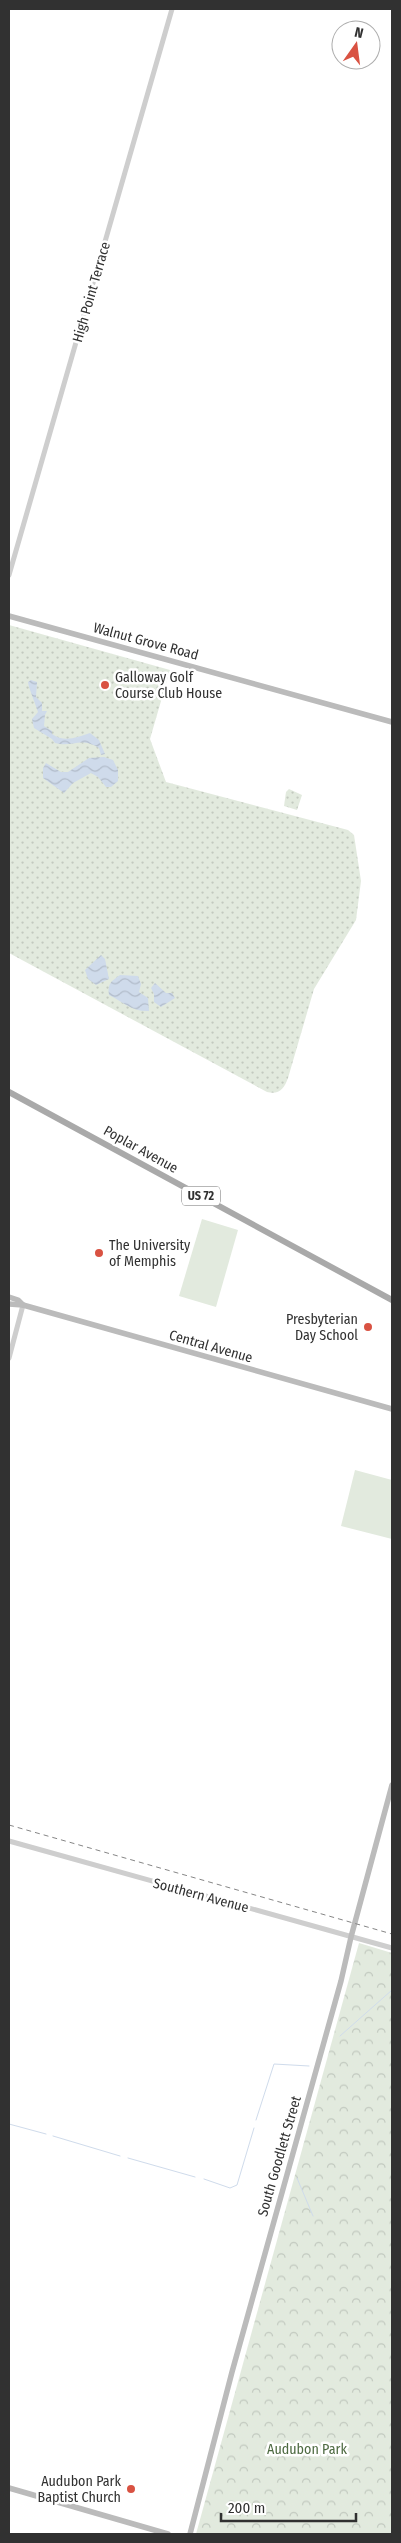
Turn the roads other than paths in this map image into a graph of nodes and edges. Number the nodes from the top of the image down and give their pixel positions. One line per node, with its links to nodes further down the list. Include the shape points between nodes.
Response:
1 (172, 9): 2 (street, High Point Terrace)
2 (9, 575)
3 (9, 616): 4 (main road, Walnut Grove Road)
4 (392, 722)
5 (9, 1092): 7 (main road, Poplar Avenue / US 72)
6 (9, 1298): 9 (main road, Central Avenue)
7 (392, 1300)
8 (9, 1304): 9 (main road, Central Avenue)
9 (23, 1305): 10 (street); 11 (main road, Central Avenue)
10 (9, 1358)
11 (392, 1410)
12 (392, 1785): 14 (main road, South Goodlett Street)
13 (9, 1841): 14 (street, Southern Avenue)
14 (351, 1937): 15 (street, Southern Avenue); 18 (main road, South Goodlett Street)
15 (392, 1948)
16 (9, 2488): 17 (main road)
17 (168, 2534)
18 (190, 2534)

